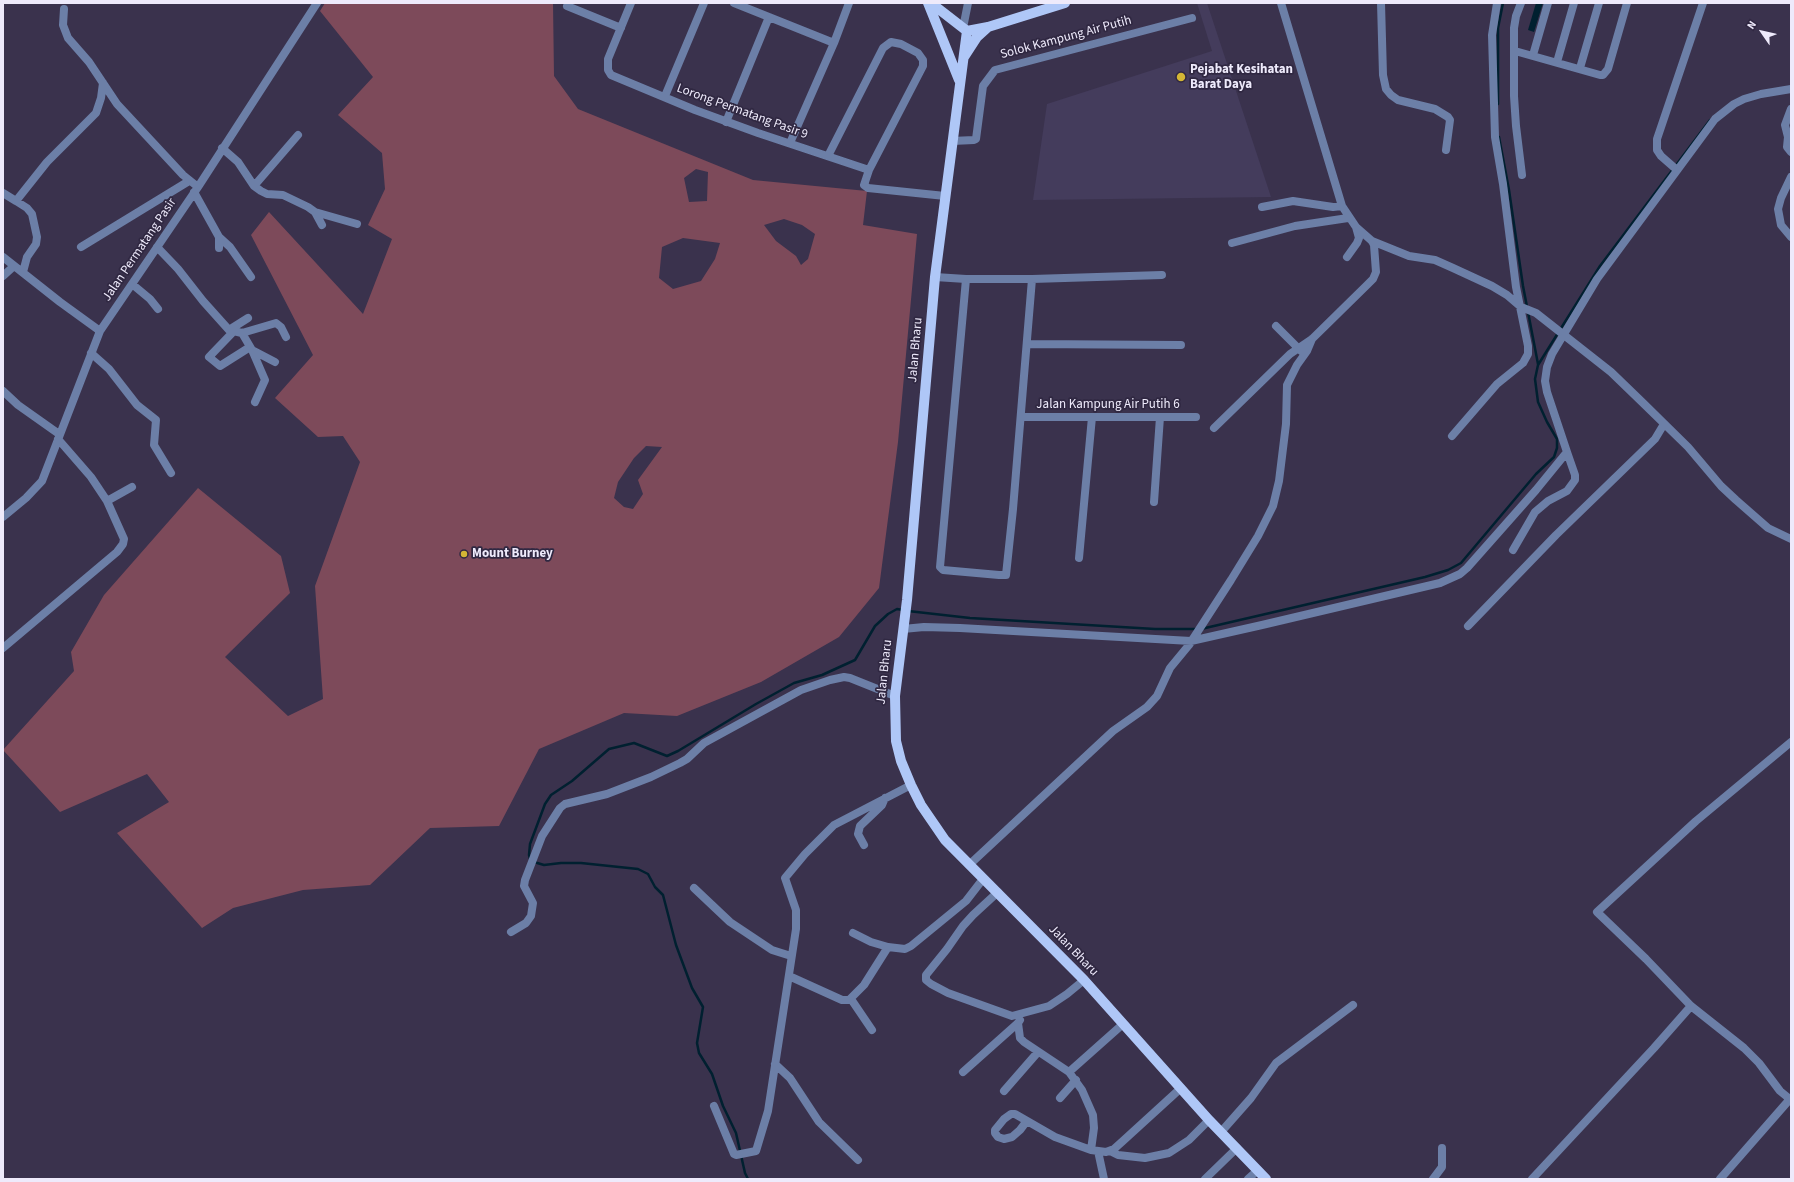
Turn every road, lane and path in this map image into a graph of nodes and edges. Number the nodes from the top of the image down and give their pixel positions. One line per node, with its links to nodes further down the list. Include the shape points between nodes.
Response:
1 (317, 3): 41 (street, Jalan Permatang Pasir)
2 (631, 3): 24 (street)
3 (704, 3): 35 (street)
4 (734, 3): 21 (street)
5 (849, 3): 26 (street)
6 (928, 3): 32 (main road)
7 (932, 3): 25 (main road)
8 (968, 3): 25 (street)
9 (1065, 3): 23 (main road)
10 (1281, 3): 55 (street)
11 (1381, 3): 42 (street, via 1382,75 1386,89 1398,100 1435,109 1448,117 1450,120)
12 (1497, 3): 80 (street, via 1492,35 1495,137 1516,287)
13 (1521, 3): 27 (street, via 1514,28)
14 (1548, 3): 28 (street)
15 (1574, 3): 30 (street)
16 (1599, 3): 31 (street)
17 (1627, 3): 31 (street, via 1606,73 1600,76)
18 (1703, 3): 45 (street, via 1657,139 1659,153)
19 (567, 6): 24 (street)
20 (64, 9): 33 (street, via 63,25 68,38 89,62)
21 (769, 17): 26 (street); 37 (street)
22 (1192, 18): 39 (street, Solok Kampung Air Putih, via 995,70 983,86 976,139)
23 (988, 27): 25 (main road); 29 (main road)
24 (621, 28): 35 (street, Lorong Permatang Pasir 9, via 608,59 608,72)
25 (965, 29): 29 (main road, Jalan Bharu)
26 (834, 43): 40 (street)
27 (1515, 51): 28 (street); 47 (street, via 1516,126)
28 (1533, 55): 30 (street)
29 (962, 61): 32 (main road, Jalan Bharu)
30 (1557, 62): 31 (street)
31 (1580, 68)
32 (960, 82): 39 (main road, Jalan Bharu)
33 (103, 84): 49 (street, via 117,104); 54 (street, via 96,113 47,162)
34 (1791, 89): 45 (street, via 1761,94 1734,104 1710,123)
35 (665, 96): 37 (street, Lorong Permatang Pasir 9)
36 (1791, 109): 43 (street, via 1785,125 1788,137 1786,147)
37 (726, 122): 40 (street, Lorong Permatang Pasir 9)
38 (298, 135): 50 (street)
39 (952, 141): 53 (main road, Jalan Bharu)
40 (790, 143): 44 (street, Lorong Permatang Pasir 9)
41 (222, 148): 50 (street, via 238,162); 51 (street, Jalan Permatang Pasir)
42 (1446, 150)
43 (1791, 152)
44 (828, 156): 46 (street, Lorong Permatang Pasir 9); 46 (street, via 883,48 892,42 901,44 918,53 923,60 923,66)
45 (1675, 168): 86 (street)
46 (869, 170): 53 (street, via 864,182 868,188)
47 (1522, 175)
48 (1791, 177): 63 (street, via 1778,209 1781,225)
49 (189, 181): 51 (street); 66 (street)
50 (254, 186): 57 (street, via 267,194 283,195)
51 (196, 190): 62 (street); 67 (street, Jalan Permatang Pasir)
52 (3, 193): 54 (street)
53 (945, 196): 76 (main road, Jalan Bharu)
54 (16, 201): 72 (street, via 32,214 37,237)
55 (1342, 206): 56 (street, via 1293,202); 58 (street)
56 (1262, 207)
57 (315, 212): 59 (street); 60 (street)
58 (1348, 218): 61 (street); 65 (street, via 1295,226)
59 (357, 224)
60 (322, 225)
61 (1356, 227): 64 (street); 70 (street, via 1359,238)
62 (219, 237): 68 (street); 75 (street, via 230,247)
63 (1791, 237)
64 (1372, 240): 80 (street, via 1409,256 1435,260 1461,271 1492,286); 88 (street, via 1376,265 1373,279)
65 (1232, 243)
66 (81, 247)
67 (157, 247): 79 (street, Jalan Permatang Pasir); 85 (street, via 203,301)
68 (219, 248)
69 (3, 257): 71 (street)
70 (1347, 257)
71 (14, 266): 72 (street); 74 (street)
72 (23, 272): 84 (street)
73 (1162, 275): 78 (street)
74 (3, 276)
75 (252, 277)
76 (935, 277): 77 (street); 116 (main road, Jalan Bharu)
77 (966, 279): 78 (street); 98 (street, via 939,559 943,570 1006,574)
78 (1032, 279): 89 (street)
79 (132, 284): 81 (street); 84 (street, Jalan Permatang Pasir)
80 (1525, 308): 86 (street); 104 (street, via 1528,346 1526,358 1497,384)
81 (158, 309)
82 (248, 318): 85 (street)
83 (1276, 326): 92 (street)
84 (100, 331): 93 (street, Jalan Permatang Pasir)
85 (235, 331): 87 (street, via 276,323 281,326); 91 (street); 91 (street, via 209,357 220,366)
86 (1560, 332): 102 (street, via 1611,372); 106 (street, via 1545,381)
87 (286, 337)
88 (1312, 338): 92 (street); 94 (street)
89 (1028, 344): 90 (street); 98 (street)
90 (1181, 345)
91 (251, 349): 95 (street); 97 (street, via 265,380)
92 (1298, 349): 94 (street); 103 (street)
93 (91, 353): 105 (street, Jalan Permatang Pasir); 107 (street, via 109,369 137,404 156,420 154,446)
94 (1304, 355): 117 (street, via 1287,385 1285,431 1273,506 1258,536)
95 (275, 362)
96 (3, 391): 105 (street)
97 (255, 402)
98 (1021, 417): 99 (street, Jalan Kampung Air Putih 6)
99 (1092, 417): 100 (street, Jalan Kampung Air Putih 6); 114 (street)
100 (1160, 417): 101 (street, Jalan Kampung Air Putih 6); 110 (street)
101 (1196, 417)
102 (1664, 424): 112 (street, via 1736,500 1768,528); 115 (street, via 1655,439 1562,529)
103 (1214, 428)
104 (1452, 436)
105 (59, 437): 109 (street); 111 (street, Jalan Permatang Pasir, via 42,481)
106 (1567, 452): 113 (street, via 1575,480 1567,491 1542,505 1535,512); 117 (street, via 1467,568 1452,578 1262,626)
107 (170, 473)
108 (132, 487): 109 (street)
109 (107, 501): 118 (street, via 124,539 121,548)
110 (1154, 502)
111 (3, 517)
112 (1791, 539)
113 (1513, 550)
114 (1079, 558)
115 (1468, 626)
116 (903, 629): 117 (street, via 960,628); 119 (main road, Jalan Bharu)
117 (1191, 640): 124 (street, via 1170,668 1153,701 1113,731)
118 (3, 648)
119 (895, 696): 121 (main road, Jalan Bharu, via 896,741); 128 (street, via 844,677 830,680 801,690 704,743 680,763 607,794 565,804 546,829 524,886 533,903 531,916 526,923)
120 (1791, 742): 136 (street, via 1696,821 1597,912)
121 (911, 785): 122 (street); 124 (main road, Jalan Bharu, via 934,826)
122 (885, 797): 123 (street, via 882,805 860,826 858,834); 131 (street, via 827,830 787,874 785,880 797,915)
123 (864, 845)
124 (969, 865): 125 (main road, Jalan Bharu)
125 (983, 879): 127 (main road, Jalan Bharu); 130 (street, via 966,901 911,946 904,949)
126 (694, 888): 131 (street, via 730,922 772,950)
127 (998, 892): 133 (main road, Jalan Bharu); 137 (street, via 972,915 925,977 938,989 1008,1016)
128 (511, 932)
129 (853, 933): 130 (street)
130 (888, 947): 134 (street, via 864,985)
131 (791, 956): 132 (street)
132 (789, 976): 134 (street, via 842,1000); 142 (street)
133 (1084, 980): 137 (street, via 1055,1003); 139 (main road, Jalan Bharu)
134 (851, 999): 140 (street)
135 (1353, 1005): 153 (street, via 1276,1064)
136 (1691, 1006): 149 (street, via 1744,1048); 165 (street)
137 (1024, 1014): 138 (street)
138 (1018, 1023): 141 (street, via 1020,1038); 143 (street)
139 (1123, 1024): 144 (street); 146 (main road, Jalan Bharu)
140 (872, 1030)
141 (1038, 1052): 144 (street); 147 (street)
142 (775, 1064): 150 (street, via 768,1111 756,1151 736,1155 732,1152); 158 (street, via 790,1078 819,1122)
143 (963, 1072)
144 (1069, 1072): 145 (street)
145 (1076, 1080): 148 (street); 156 (street, via 1093,1116)
146 (1181, 1088): 151 (main road, Jalan Bharu); 157 (street)
147 (1004, 1091)
148 (1060, 1098)
149 (1790, 1100): 166 (street)
150 (714, 1106)
151 (1209, 1120): 153 (main road, Jalan Bharu); 157 (street, via 1189,1140 1169,1153 1145,1158 1118,1155)
152 (1026, 1122): 156 (street, via 1055,1137)
153 (1221, 1132): 154 (main road, Jalan Bharu)
154 (1237, 1148): 159 (main road, Jalan Bharu); 161 (street)
155 (1442, 1148): 164 (street, via 1442,1167)
156 (1094, 1150): 157 (street); 160 (street)
157 (1110, 1151)
158 (858, 1160)
159 (1258, 1170): 162 (street); 163 (main road, Jalan Bharu)
160 (1104, 1179)
161 (1205, 1179)
162 (1248, 1179)
163 (1266, 1179)
164 (1433, 1179)
165 (1532, 1179)
166 (1720, 1179)

